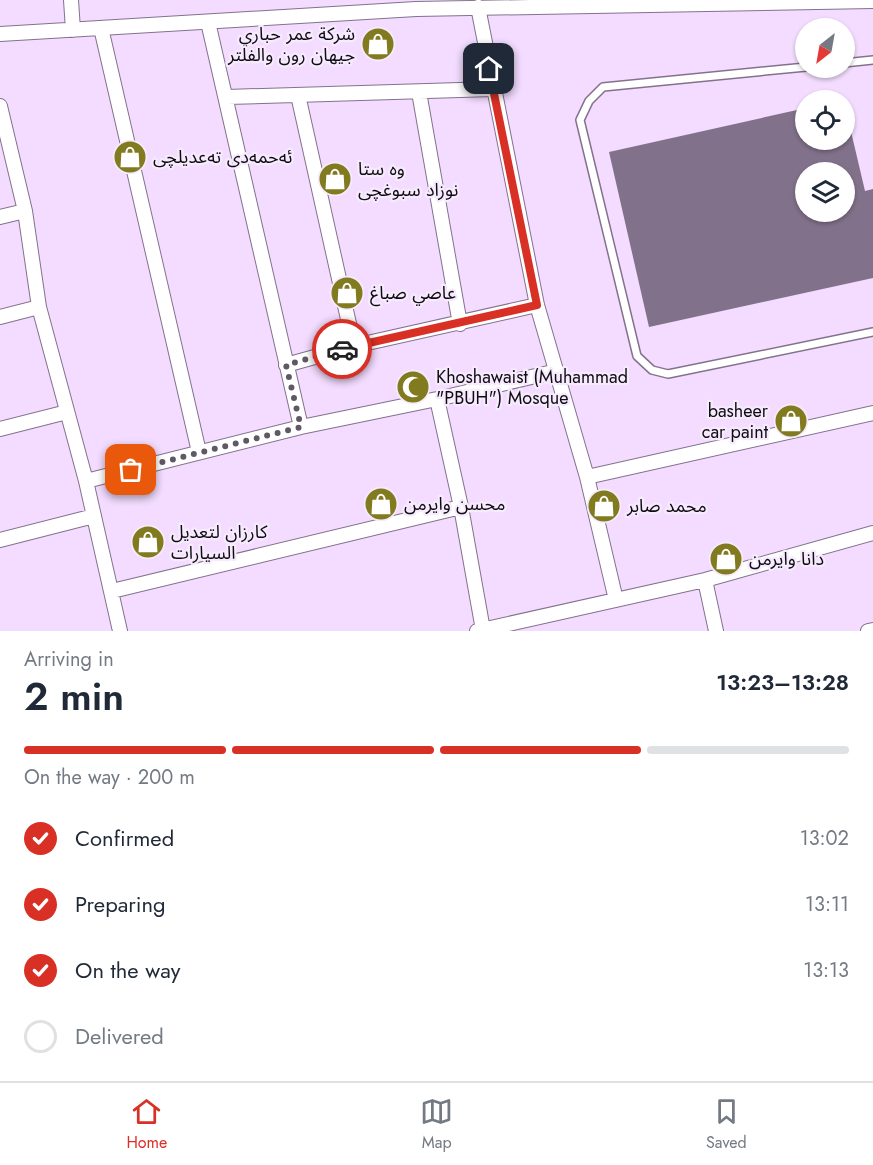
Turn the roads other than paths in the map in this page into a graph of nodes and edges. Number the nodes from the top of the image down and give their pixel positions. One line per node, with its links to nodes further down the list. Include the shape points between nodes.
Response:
1 (71, 0): 9 (street)
2 (335, 0): 6 (street)
3 (873, 1): 5 (street)
4 (417, 4): 5 (street); 6 (street)
5 (478, 8): 14 (street)
6 (336, 15): 7 (street)
7 (208, 22): 8 (street); 17 (street)
8 (101, 28): 9 (street); 34 (street)
9 (73, 30): 10 (street)
10 (0, 34)
11 (873, 60): 12 (lane)
12 (855, 62)
13 (795, 68): 25 (lane, via 603,87 589,101 580,120 637,356 652,370 668,374)
14 (493, 89): 15 (street); 21 (street)
15 (419, 92): 16 (street); 24 (street)
16 (298, 95): 17 (street); 26 (street)
17 (227, 97): 27 (street)
18 (0, 106): 19 (street)
19 (25, 211): 20 (street); 22 (street)
20 (0, 217)
21 (537, 305): 24 (street); 28 (street)
22 (39, 307): 23 (street); 30 (street)
23 (0, 317)
24 (460, 324): 26 (street)
25 (873, 332)
26 (354, 346): 27 (street)
27 (286, 365): 32 (street)
28 (557, 371): 29 (street); 35 (street)
29 (437, 399): 32 (street); 37 (street)
30 (67, 412): 33 (street); 36 (street)
31 (873, 413): 35 (street)
32 (301, 427): 34 (street)
33 (0, 429)
34 (199, 452): 36 (street)
35 (587, 477): 43 (street)
36 (86, 481): 38 (street)
37 (461, 507): 42 (street); 46 (street)
38 (94, 516): 40 (street); 42 (street)
39 (873, 533): 41 (street)
40 (0, 540)
41 (705, 580): 43 (street); 47 (street)
42 (112, 591): 45 (street)
43 (616, 600): 46 (street)
44 (873, 630): 48 (street)
45 (120, 631)
46 (481, 631)
47 (716, 631)
48 (868, 631)

